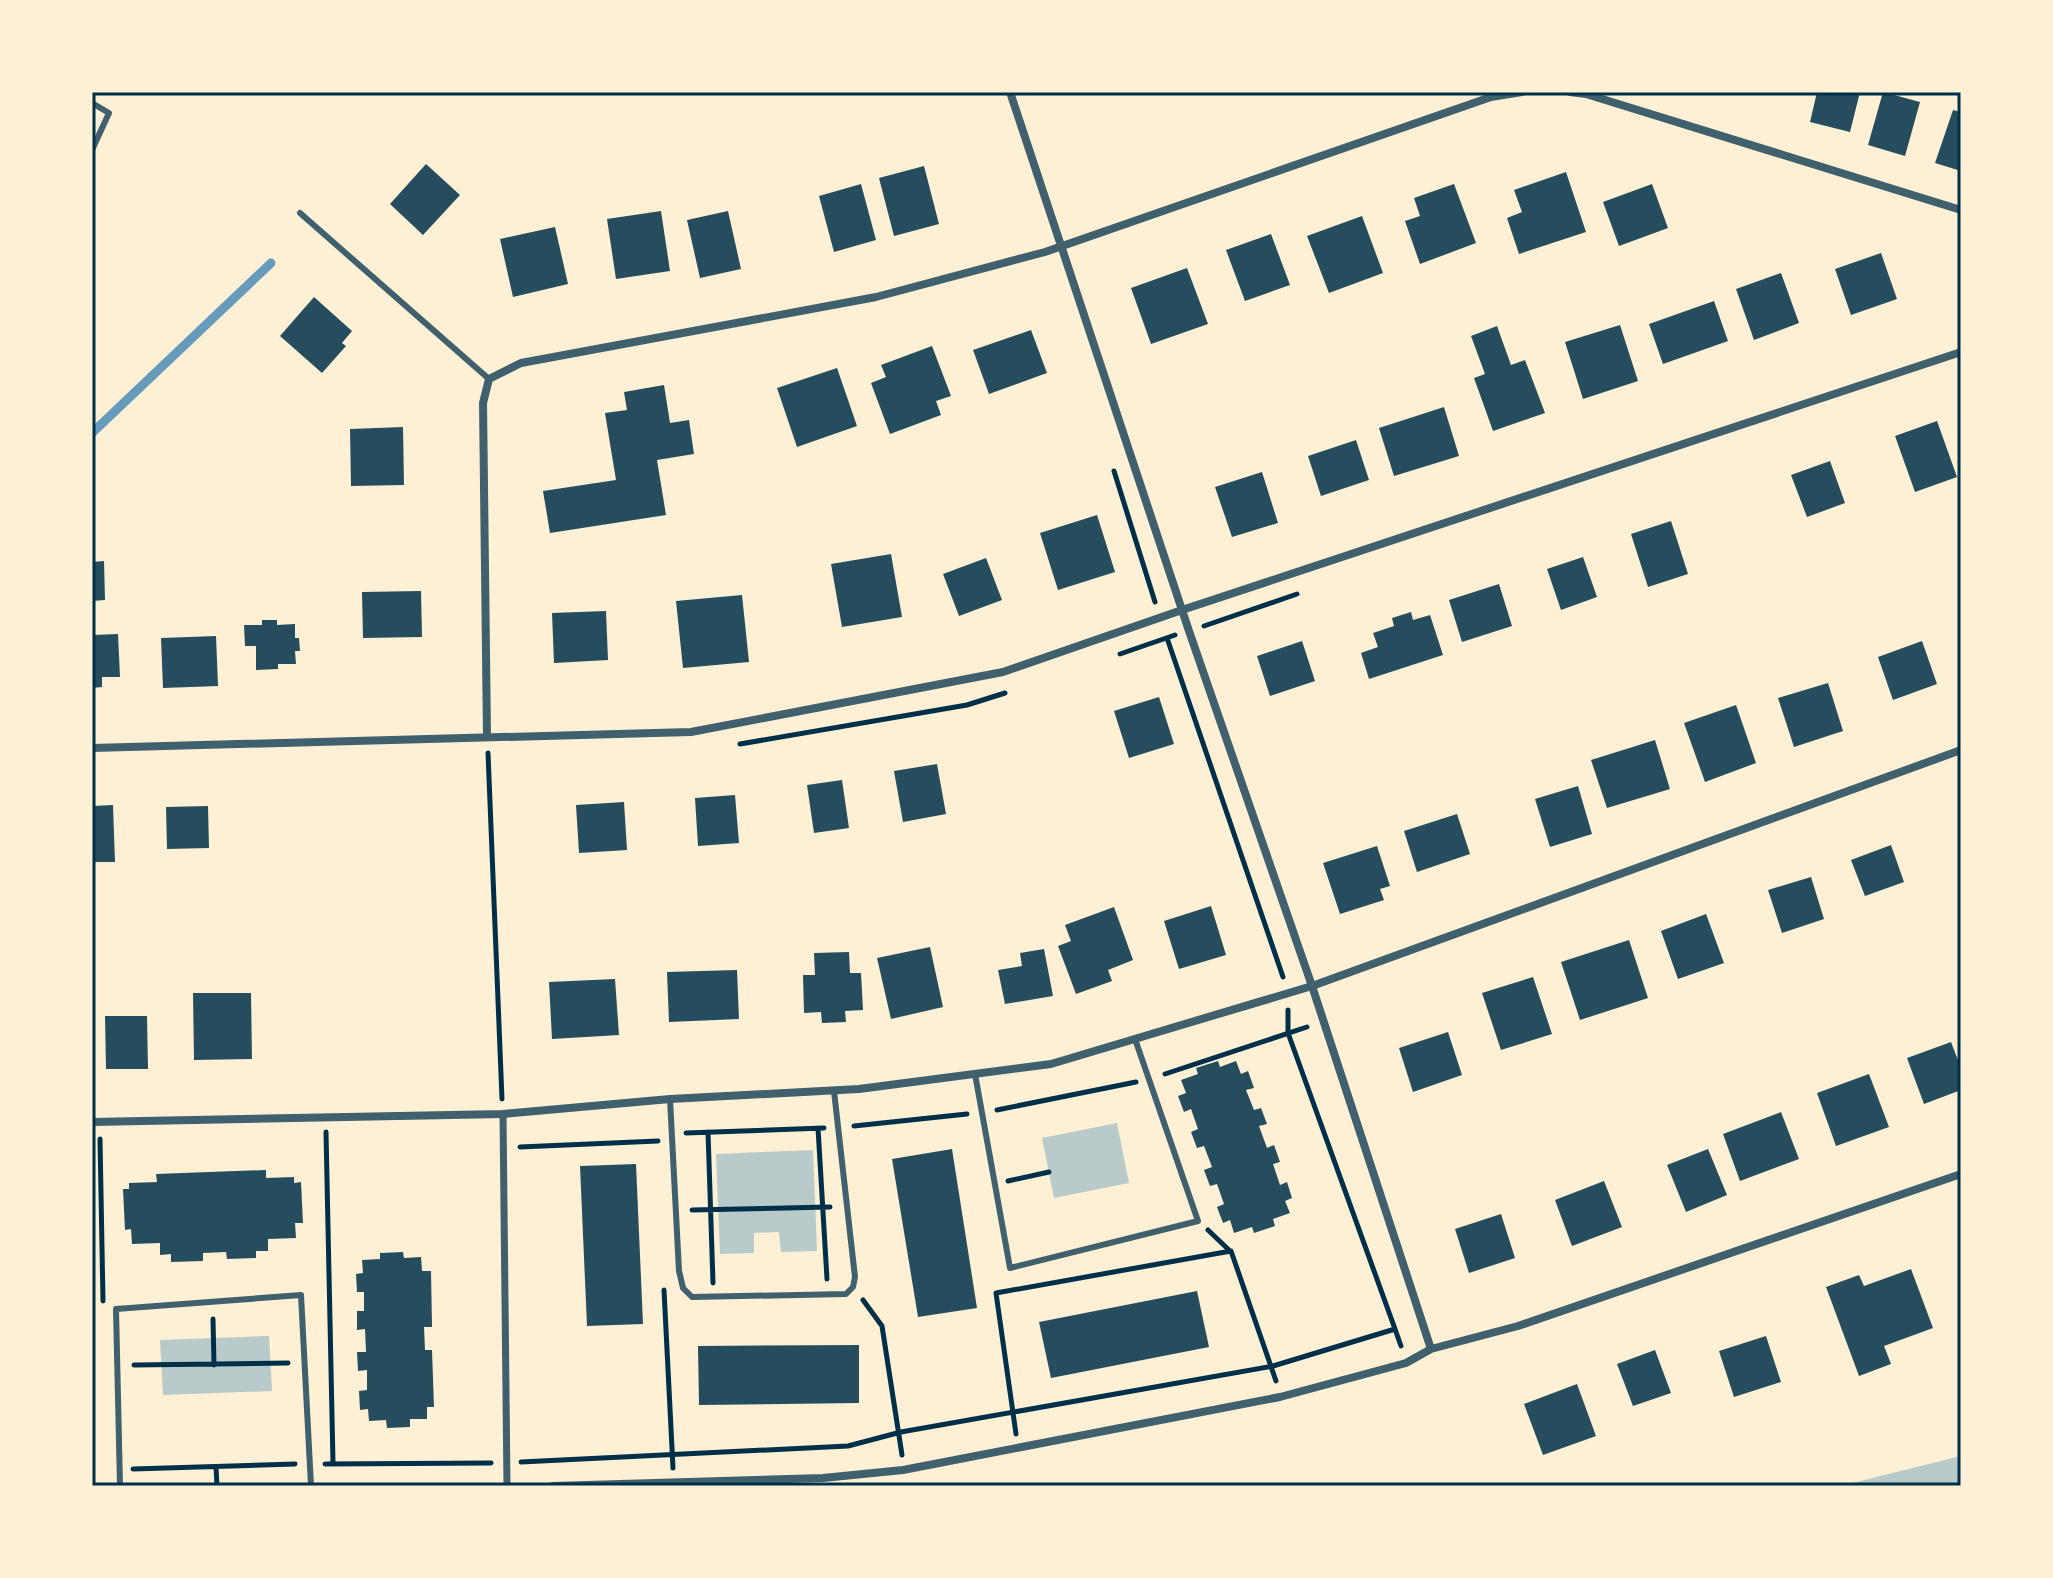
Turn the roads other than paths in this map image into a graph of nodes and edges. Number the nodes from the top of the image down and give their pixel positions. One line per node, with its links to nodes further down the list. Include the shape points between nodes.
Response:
1 (1010, 92): 8 (street)
2 (1522, 92): 8 (street, via 1491,97)
3 (1570, 92): 6 (street)
4 (92, 103): 5 (lane, via 109,113)
5 (92, 150)
6 (1961, 210)
7 (300, 213): 10 (lane)
8 (1063, 246): 10 (street, via 876,297 521,363); 11 (street)
9 (1961, 352): 11 (street)
10 (489, 379): 12 (street, via 483,403)
11 (1182, 610): 12 (street, via 1003,672 691,732); 15 (street)
12 (487, 736): 13 (street)
13 (92, 748)
14 (1961, 750): 15 (street)
15 (1312, 986): 16 (street); 23 (street)
16 (1135, 1039): 17 (street, via 1051,1064); 17 (lane, via 1198,1221 1010,1268)
17 (975, 1074): 18 (street)
18 (834, 1091): 19 (street); 19 (lane, via 855,1277 846,1294 692,1297 683,1288)
19 (670, 1099): 20 (street)
20 (503, 1114): 21 (street); 26 (street)
21 (92, 1122)
22 (1961, 1174): 23 (street, via 1518,1326)
23 (1431, 1349): 27 (street, via 1406,1363 1280,1397 903,1470 823,1478)
24 (120, 1486): 25 (lane, via 116,1309 301,1295)
25 (311, 1486)
26 (507, 1486)
27 (553, 1486)

